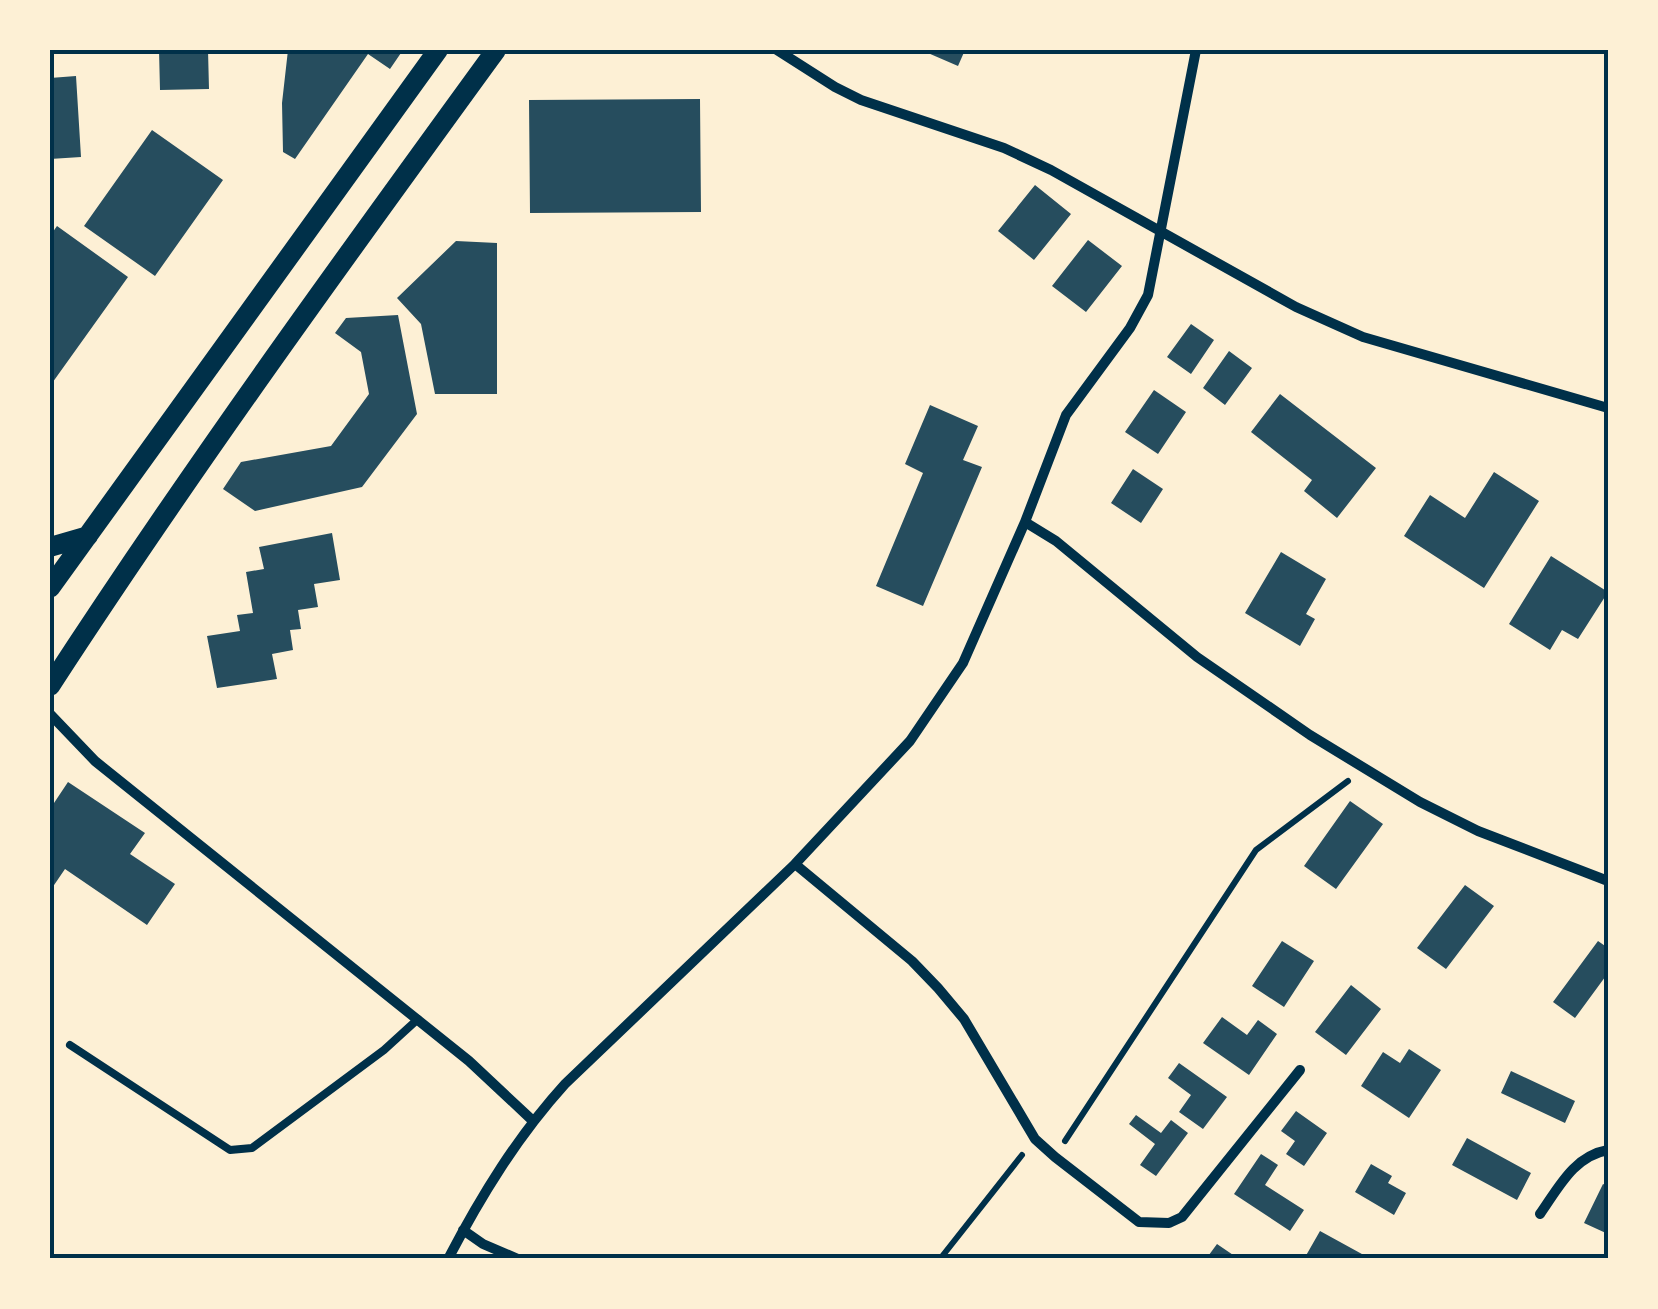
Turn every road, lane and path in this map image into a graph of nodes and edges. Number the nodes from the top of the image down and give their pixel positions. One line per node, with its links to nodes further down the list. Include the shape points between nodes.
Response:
1 (438, 50): 8 (main road)
2 (496, 50): 11 (main road)
3 (777, 50): 5 (street, via 834,87 1004,148)
4 (1196, 50): 5 (street)
5 (1159, 230): 6 (street, via 1363,338); 7 (street, via 1148,295 1066,415)
6 (1608, 408)
7 (1025, 522): 13 (street, via 1210,666); 14 (street, via 939,702)
8 (88, 536): 9 (main road); 10 (main road)
9 (50, 547)
10 (50, 588)
11 (50, 686)
12 (50, 714): 16 (street, via 95,761)
13 (1364, 767): 15 (street, via 1478,831); 22 (path, via 1256,850)
14 (795, 864): 19 (street); 20 (street, via 938,988)
15 (1608, 882)
16 (418, 1019): 17 (lane, via 252,1148 230,1150); 19 (street)
17 (70, 1046)
18 (1300, 1070): 22 (street, via 1182,1217 1169,1223 1140,1222)
19 (532, 1120): 24 (street)
20 (1035, 1139): 22 (street); 27 (path)
21 (1608, 1150): 23 (street, via 1572,1168)
22 (1055, 1157)
23 (1540, 1214)
24 (463, 1230): 25 (street); 26 (street)
25 (448, 1259)
26 (518, 1259)
27 (940, 1259)

